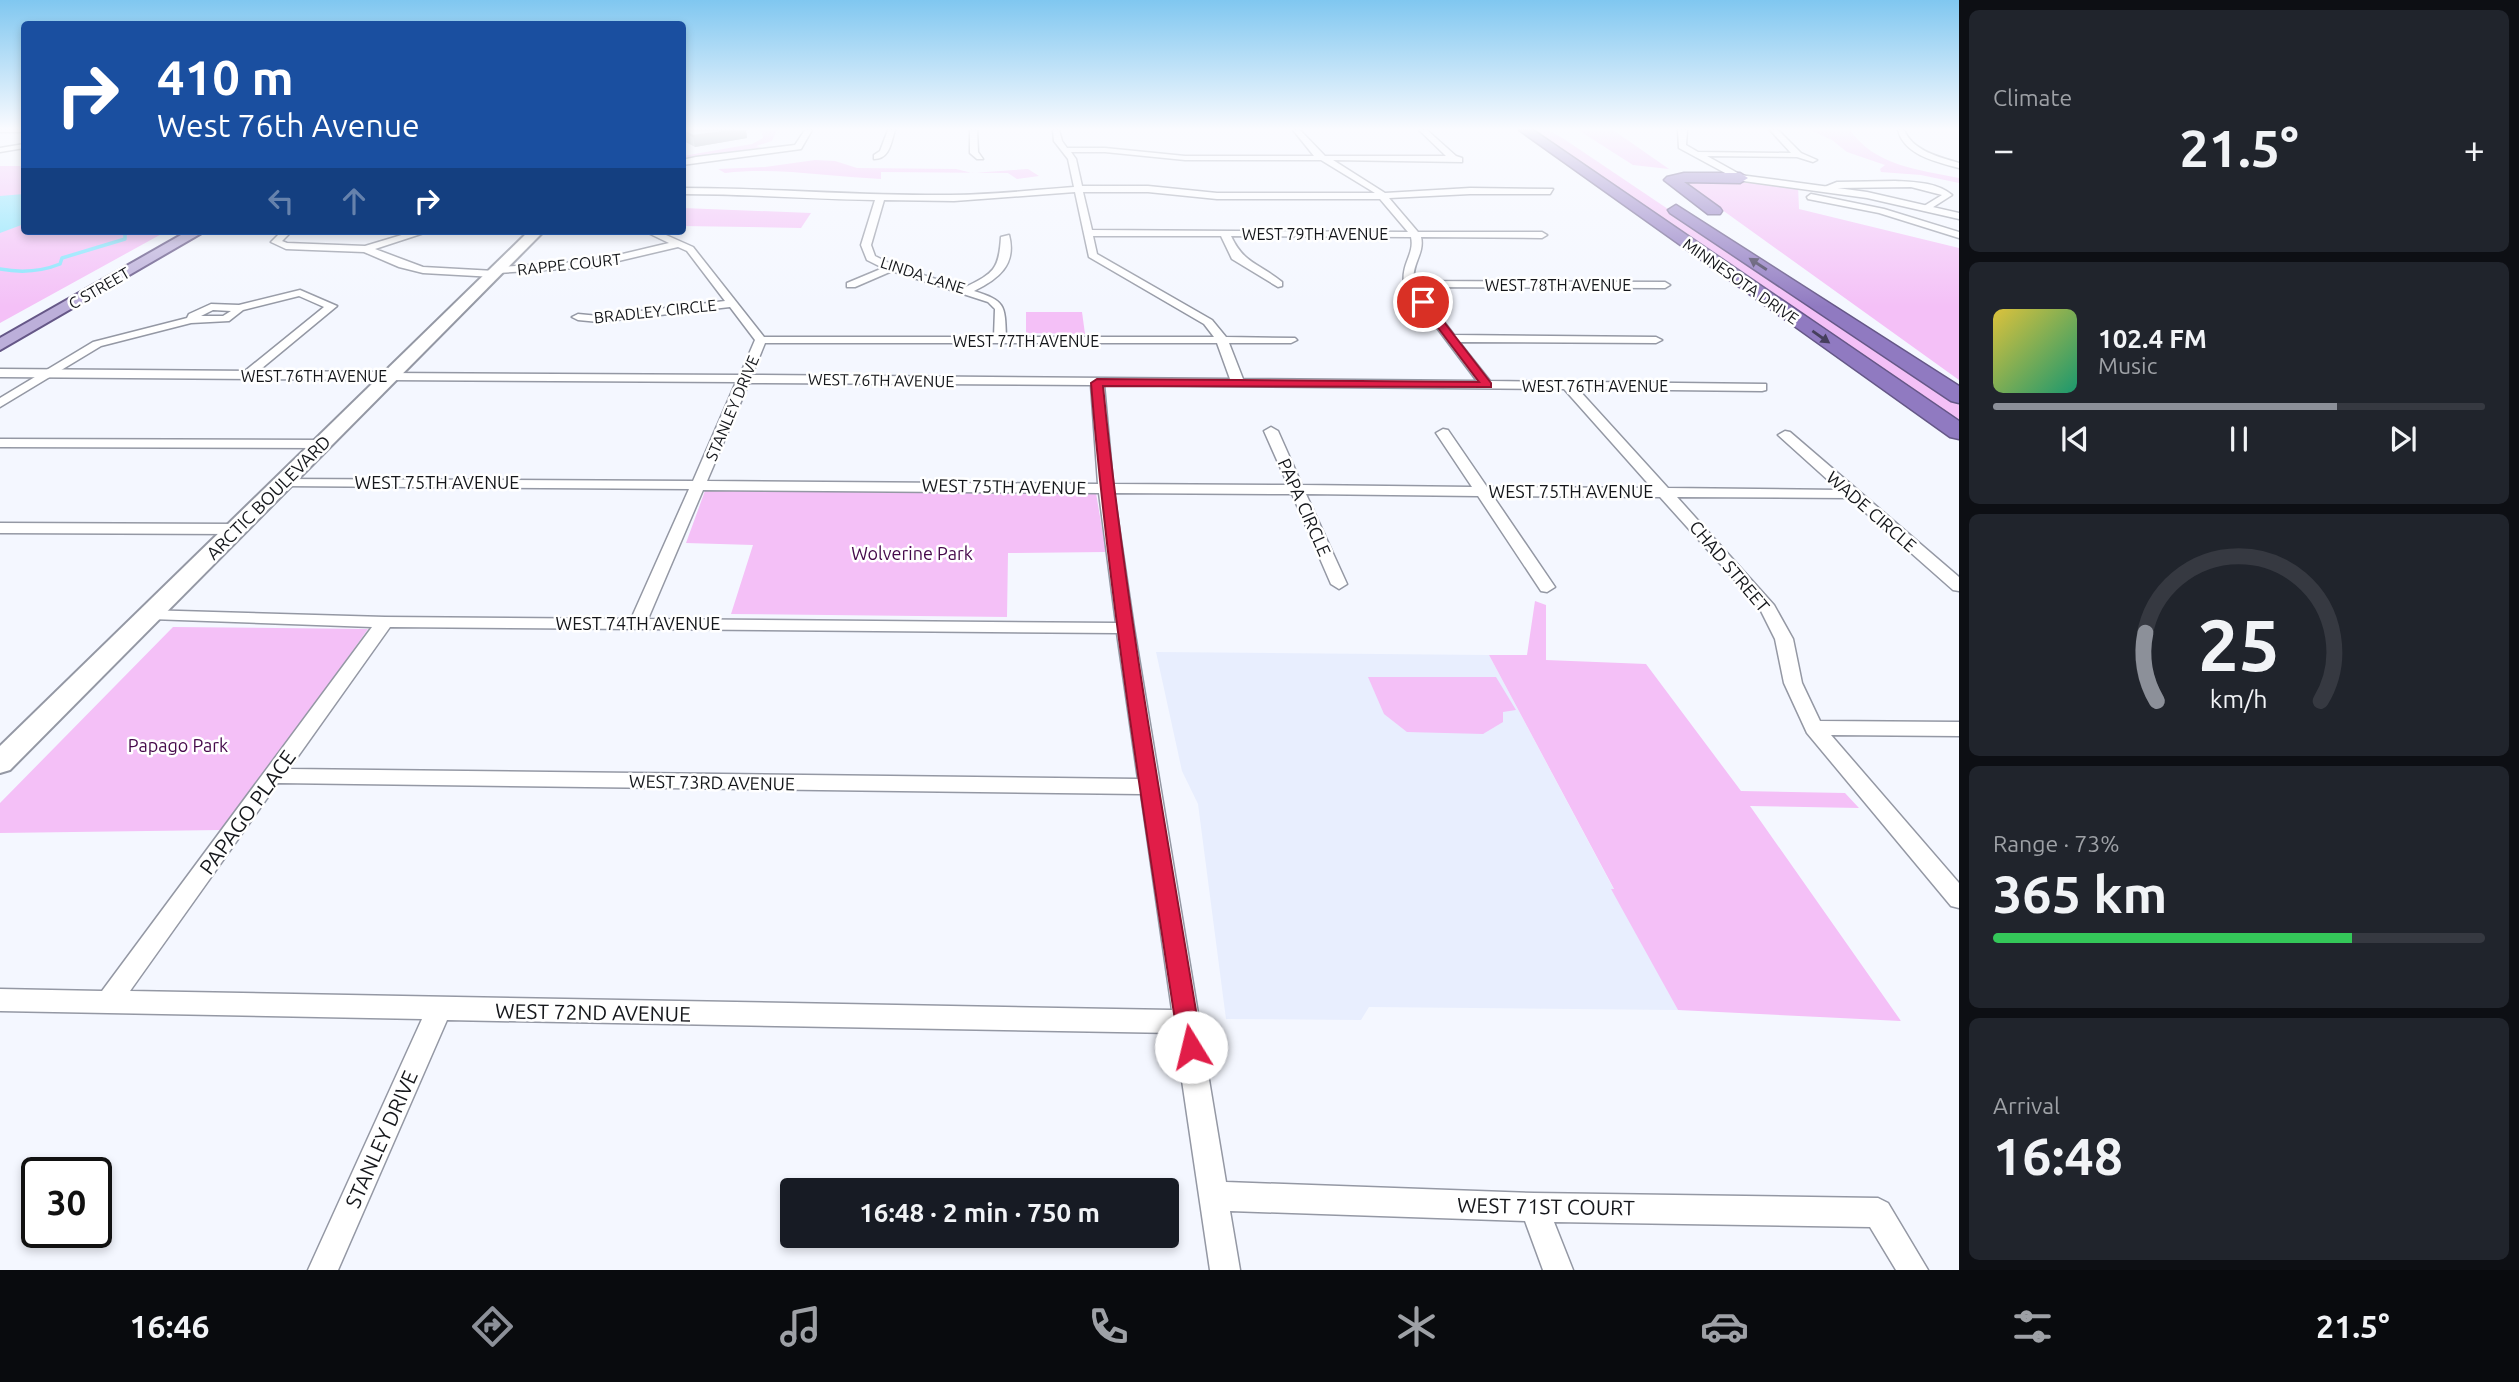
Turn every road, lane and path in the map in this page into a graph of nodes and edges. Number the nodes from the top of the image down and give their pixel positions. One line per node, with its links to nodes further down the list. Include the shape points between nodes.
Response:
1 (1075, 189): 13 (street, via 974,197)
2 (1078, 189): 19 (street)
3 (1151, 189): 12 (street, via 1217,196)
4 (1373, 189): 12 (street)
5 (1610, 189): 64 (highway, MINNESOTA DRIVE, one-way to 64)
6 (1684, 189): 50 (highway)
7 (1833, 189): 11 (street)
8 (1937, 189): 17 (street, via 1948,195)
9 (686, 191): 13 (street)
10 (1550, 191): 12 (street)
11 (1867, 195): 16 (street); 17 (street)
12 (1384, 196): 21 (street)
13 (880, 197): 33 (street, LINDA LANE, via 867,252)
14 (1811, 197): 16 (street)
15 (1665, 203): 50 (highway, MINNESOTA DRIVE, one-way to 15)
16 (1857, 205): 29 (street)
17 (1927, 208): 18 (street)
18 (1959, 216)
19 (1087, 233): 20 (street, WEST 79TH AVENUE); 45 (street, via 1092,255 1208,322)
20 (1225, 234): 21 (street, WEST 79TH AVENUE); 35 (street, via 1236,257)
21 (1415, 234): 28 (street, WEST 79TH AVENUE); 36 (street, via 1418,246 1407,270)
22 (173, 235): 42 (main road, C STREET)
23 (191, 235): 49 (main road, C STREET)
24 (282, 235): 32 (street, via 279,244)
25 (412, 235): 32 (street)
26 (533, 235): 34 (main road, ARCTIC BOULEVARD)
27 (659, 235): 31 (street, STANLEY DRIVE)
28 (1542, 235)
29 (1959, 235)
30 (1006, 237): 39 (street, via 1001,270)
31 (680, 244): 34 (street, RAPPE COURT, via 593,264); 40 (street, STANLEY DRIVE, via 690,249)
32 (366, 249): 34 (street, RAPPE COURT, via 403,265 447,271)
33 (891, 268): 37 (street); 39 (street, LINDA LANE)
34 (498, 270): 54 (main road, ARCTIC BOULEVARD)
35 (1279, 284)
36 (1409, 284): 38 (street, WEST 78TH AVENUE); 43 (street)
37 (850, 285)
38 (1665, 285)
39 (967, 290): 48 (street, LINDA LANE, via 997,304)
40 (731, 304): 41 (street, BRADLEY CIRCLE, via 599,319); 44 (street, STANLEY DRIVE)
41 (578, 317)
42 (0, 332)
43 (1451, 338): 47 (street); 58 (street)
44 (761, 340): 48 (street, WEST 77TH AVENUE); 55 (street, STANLEY DRIVE)
45 (1221, 340): 46 (street, WEST 77TH AVENUE); 48 (street, WEST 77TH AVENUE); 57 (street)
46 (1291, 340)
47 (1656, 340)
48 (1000, 341)
49 (0, 345)
50 (1917, 368): 61 (highway, MINNESOTA DRIVE)
51 (0, 373): 52 (street, WEST 76TH AVENUE)
52 (47, 373): 53 (street, WEST 76TH AVENUE); 53 (street, via 97,344 191,320 225,319 239,308 300,293 332,306); 62 (street)
53 (246, 375): 54 (street, WEST 76TH AVENUE)
54 (388, 376): 55 (street, WEST 76TH AVENUE); 68 (main road, ARCTIC BOULEVARD)
55 (744, 379): 56 (street, WEST 76TH AVENUE); 70 (street, STANLEY DRIVE)
56 (1097, 383): 57 (street, WEST 76TH AVENUE); 71 (street)
57 (1238, 383): 58 (street, WEST 76TH AVENUE)
58 (1487, 385): 59 (street, WEST 76TH AVENUE)
59 (1568, 386): 60 (street, WEST 76TH AVENUE); 74 (street, CHAD STREET)
60 (1762, 387)
61 (1959, 396)
62 (0, 403)
63 (1271, 431): 72 (street, PAPA CIRCLE)
64 (1959, 432)
65 (1443, 433): 73 (street)
66 (1785, 435): 75 (street, WADE CIRCLE)
67 (0, 443): 68 (street)
68 (321, 444): 69 (main road, ARCTIC BOULEVARD)
69 (283, 482): 70 (street, WEST 75TH AVENUE); 77 (main road, ARCTIC BOULEVARD)
70 (699, 483): 71 (street, WEST 75TH AVENUE); 83 (street, STANLEY DRIVE)
71 (1106, 487): 72 (street, WEST 75TH AVENUE); 84 (street)
72 (1297, 488): 73 (street, WEST 75TH AVENUE); 78 (street, PAPA CIRCLE)
73 (1482, 490): 74 (street, WEST 75TH AVENUE); 80 (street)
74 (1665, 492): 75 (street, WEST 75TH AVENUE); 85 (street, CHAD STREET, via 1766,605 1784,639 1793,682)
75 (1852, 494): 79 (street, WADE CIRCLE)
76 (0, 528): 77 (street)
77 (236, 529): 81 (main road, ARCTIC BOULEVARD)
78 (1339, 584)
79 (1959, 586)
80 (1547, 587)
81 (151, 614): 82 (street, WEST 74TH AVENUE); 87 (main road, ARCTIC BOULEVARD)
82 (385, 622): 83 (street, WEST 74TH AVENUE); 88 (street, PAPAGO PLACE)
83 (638, 623): 84 (street, WEST 74TH AVENUE)
84 (1125, 628): 89 (street)
85 (1814, 728): 86 (street); 90 (street, CHAD STREET)
86 (1959, 729)
87 (0, 763)
88 (274, 776): 89 (street, WEST 73RD AVENUE); 92 (street, PAPAGO PLACE)
89 (1150, 787): 94 (street)
90 (1959, 900)
91 (0, 1000): 92 (street, WEST 72ND AVENUE)
92 (108, 1002): 93 (street, WEST 72ND AVENUE)
93 (439, 1009): 94 (street, WEST 72ND AVENUE); 97 (street, STANLEY DRIVE)
94 (1187, 1023): 95 (street)
95 (1214, 1196): 96 (street, WEST 71ST COURT); 98 (street)
96 (1534, 1207): 99 (street); 100 (street, WEST 71ST COURT, via 1878,1213)
97 (323, 1270)
98 (1225, 1270)
99 (1558, 1270)
100 (1913, 1270)

